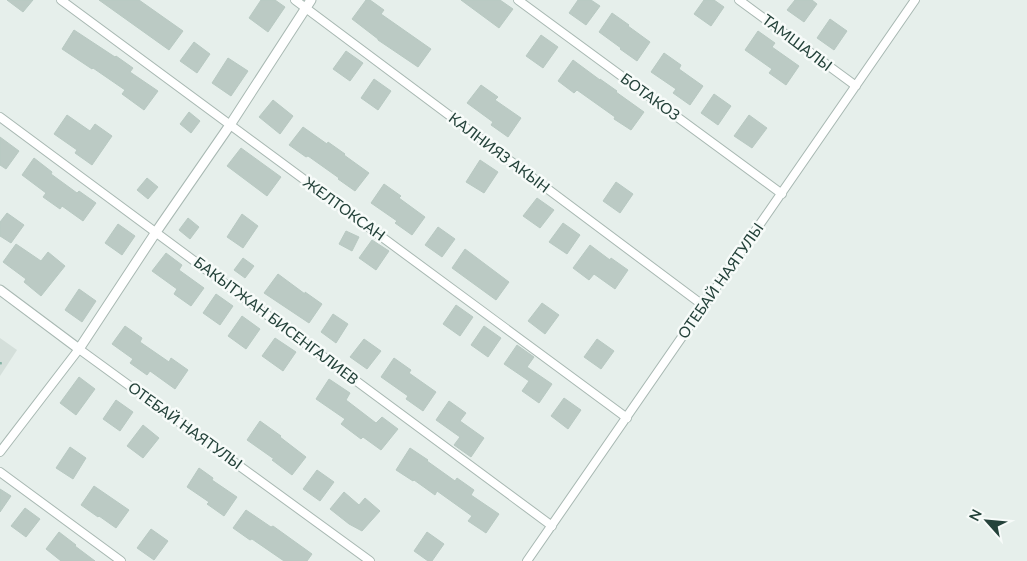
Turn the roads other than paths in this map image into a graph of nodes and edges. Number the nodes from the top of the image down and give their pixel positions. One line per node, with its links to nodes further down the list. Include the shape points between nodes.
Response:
1 (61, 0): 9 (street, ЖЕЛТОКСАН)
2 (295, 0): 6 (street, КАЛНИЯЗ АКЫН)
3 (518, 0): 10 (street, БОТАКОЗ)
4 (739, 0): 7 (street, ТАМШАЛЫ)
5 (915, 0): 7 (street, ОТЕБАЙ НАЯТУЛЫ)
6 (309, 4): 9 (street); 13 (street, КАЛНИЯЗ АКЫН)
7 (856, 86): 10 (street, ОТЕБАЙ НАЯТУЛЫ)
8 (0, 117): 11 (street, БАКЫТЖАН БИСЕНГАЛИЕВ)
9 (230, 125): 11 (street); 15 (street, ЖЕЛТОКСАН)
10 (782, 194): 13 (street, ОТЕБАЙ НАЯТУЛЫ)
11 (156, 232): 14 (street); 18 (street, БАКЫТЖАН БИСЕНГАЛИЕВ)
12 (0, 290): 14 (street, ОТЕБАЙ НАЯТУЛЫ)
13 (704, 306): 15 (street, ОТЕБАЙ НАЯТУЛЫ)
14 (79, 349): 16 (street); 20 (street, ОТЕБАЙ НАЯТУЛЫ)
15 (626, 418): 18 (street, ОТЕБАЙ НАЯТУЛЫ)
16 (0, 452)
17 (0, 472): 19 (street)
18 (552, 526): 21 (street, ОТЕБАЙ НАЯТУЛЫ)
19 (121, 561)
20 (370, 561)
21 (527, 561)

